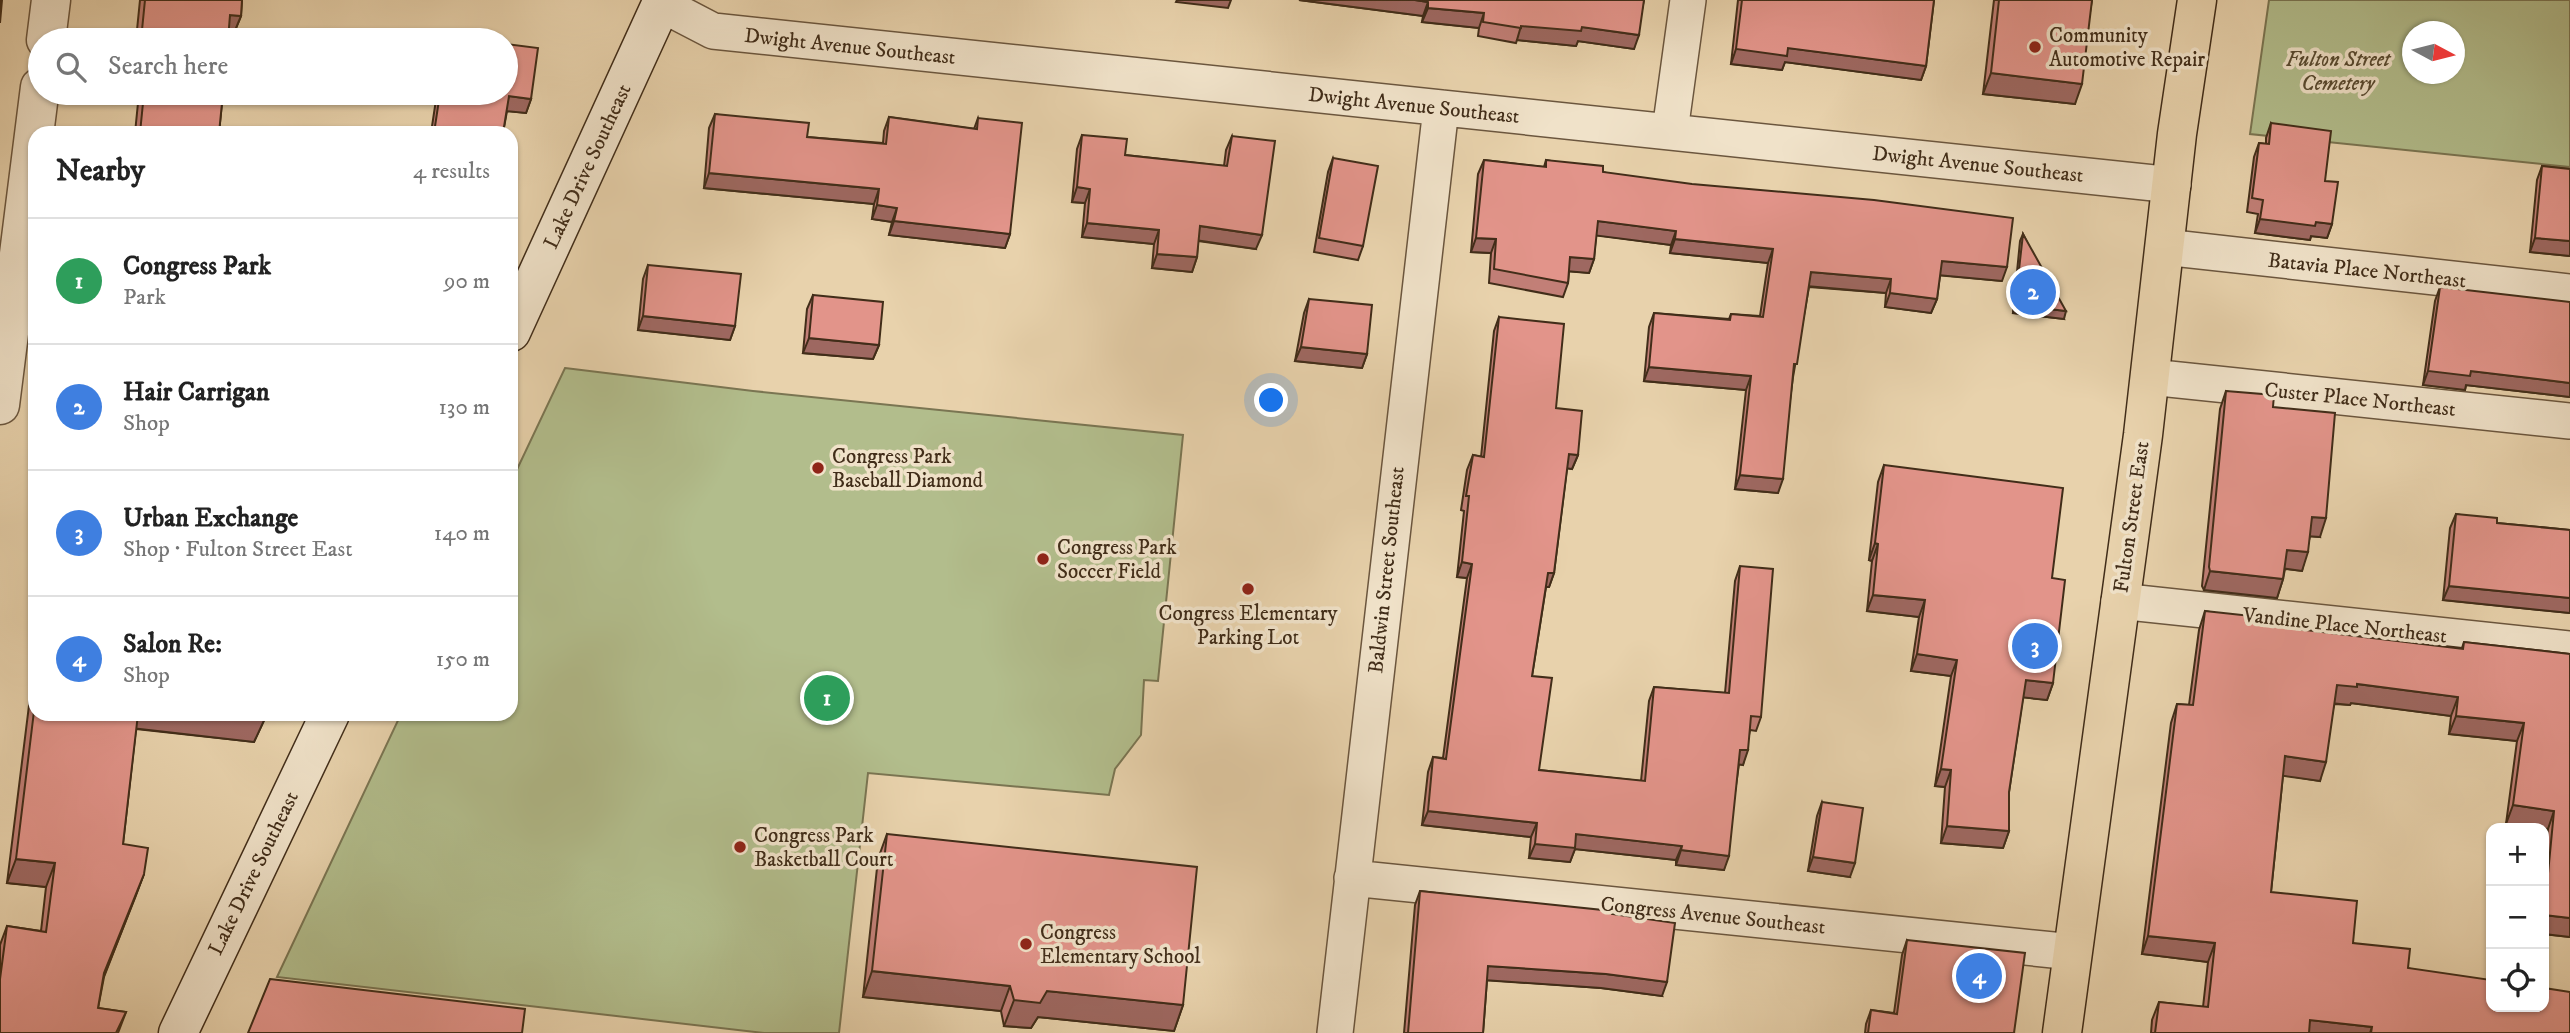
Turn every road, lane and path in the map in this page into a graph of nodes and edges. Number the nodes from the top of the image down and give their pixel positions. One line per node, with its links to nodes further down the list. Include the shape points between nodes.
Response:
1 (51, 0): 5 (main road)
2 (1688, 0): 9 (street)
3 (2197, 0): 11 (main road, Fulton Street East)
4 (662, 2): 7 (street, Dwight Avenue Southeast, via 713,31); 14 (main road, Lake Drive Southeast)
5 (48, 28)
6 (38, 105): 8 (main road)
7 (1441, 108): 9 (street, Dwight Avenue Southeast); 21 (street, Baldwin Street Southeast)
8 (35, 126)
9 (1670, 131): 11 (street, Dwight Avenue Southeast)
10 (28, 182): 16 (main road)
11 (2172, 185): 12 (main road, Fulton Street East)
12 (2164, 247): 13 (street, Batavia Place Northeast); 15 (main road, Fulton Street East)
13 (2570, 292)
14 (518, 317)
15 (2150, 377): 17 (street, Custer Place Northeast); 18 (main road, Fulton Street East)
16 (0, 405)
17 (2570, 421)
18 (2119, 601): 19 (street, Vandine Place Northeast); 22 (main road, Fulton Street East)
19 (2570, 649)
20 (327, 721): 23 (main road, Lake Drive Southeast)
21 (1352, 878): 22 (street, Congress Avenue Southeast); 24 (street, Baldwin Street Southeast)
22 (2073, 952): 25 (main road, Fulton Street East)
23 (178, 1033)
24 (1335, 1033)
25 (2062, 1033)

